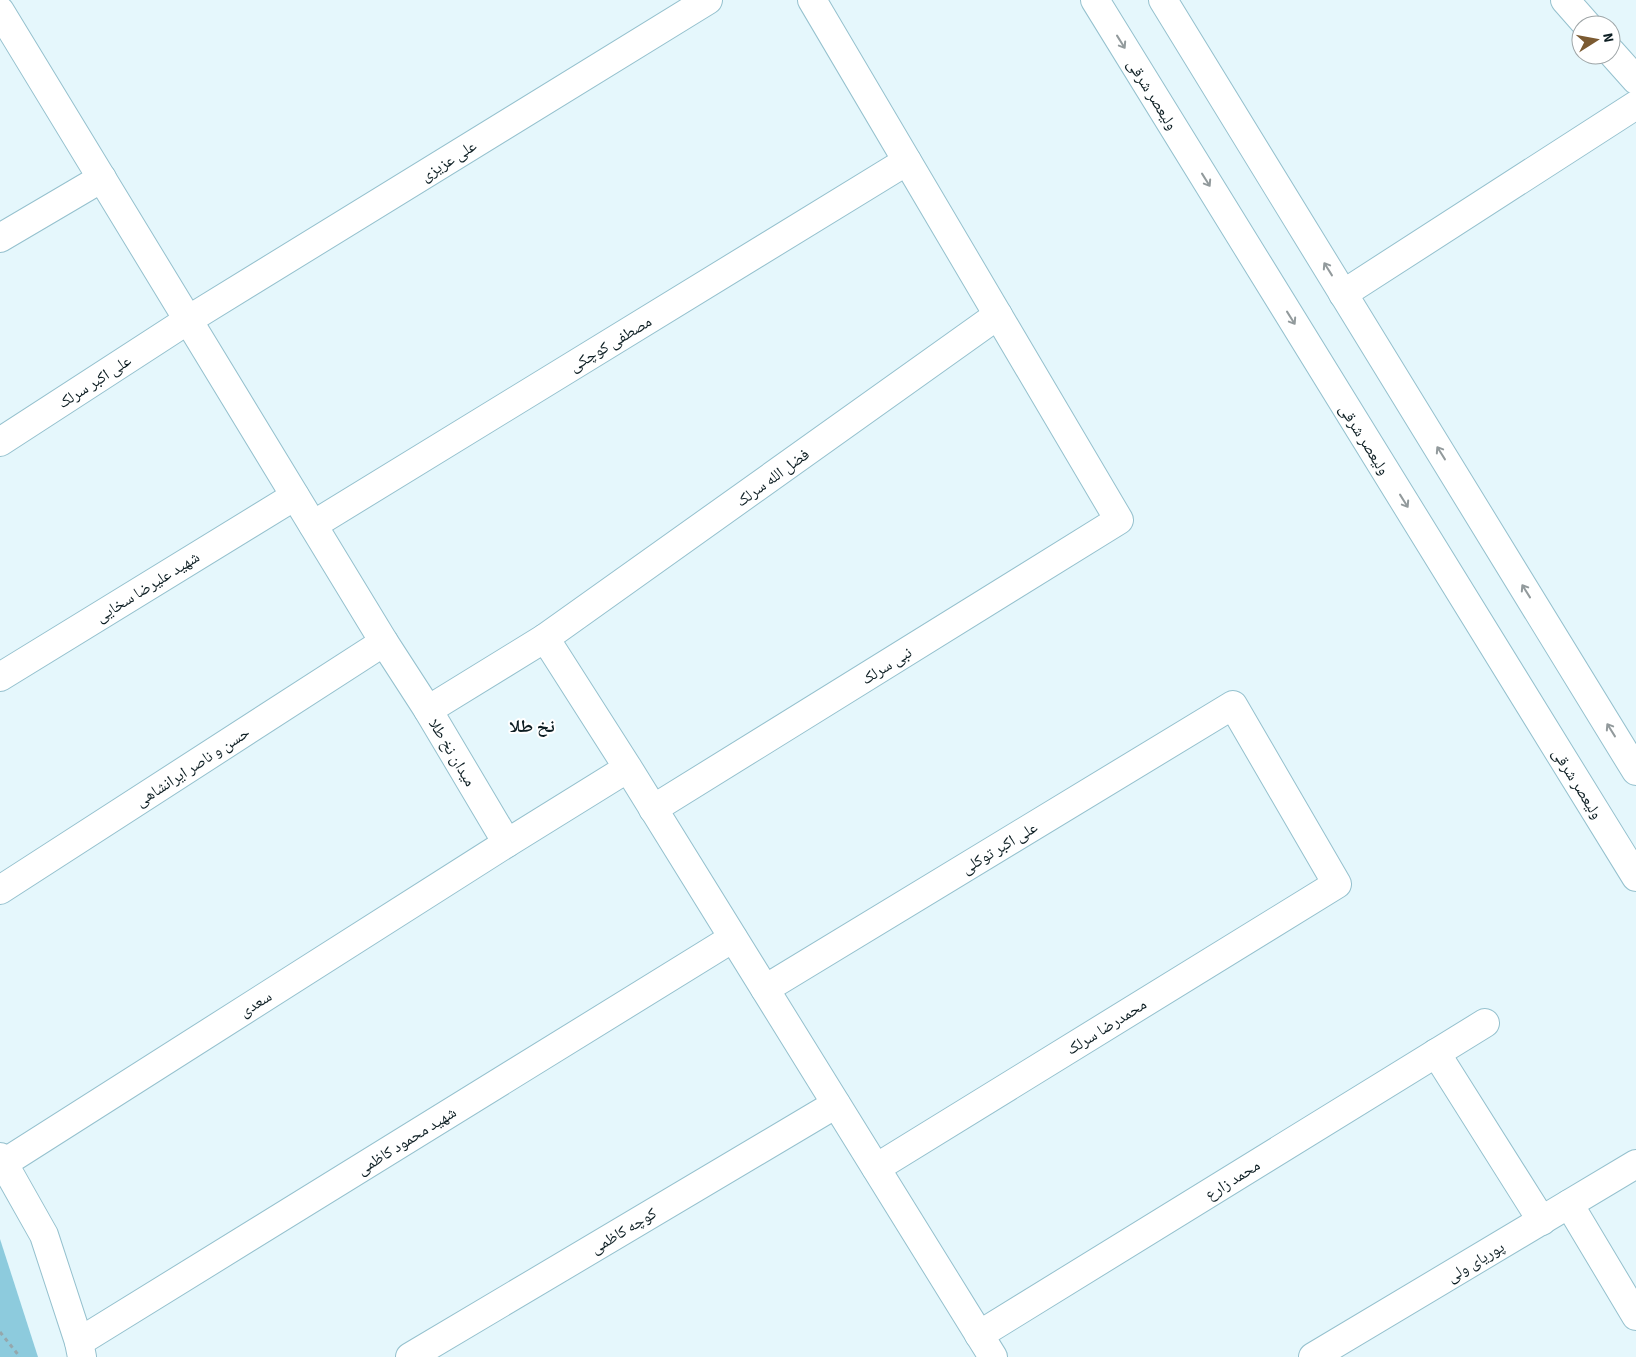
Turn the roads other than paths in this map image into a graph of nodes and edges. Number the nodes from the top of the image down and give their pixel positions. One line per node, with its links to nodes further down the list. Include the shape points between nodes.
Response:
1 (708, 0): 16 (street, علی عزیزی)
2 (812, 0): 11 (street)
3 (1095, 0): 28 (street, ولیعصر شرقی, one-way to 28)
4 (1163, 0): 14 (street, one-way to 4)
5 (1565, 0): 6 (street)
6 (1579, 15)
7 (2, 19): 12 (street)
8 (1621, 63): 9 (street)
9 (1636, 80)
10 (1636, 105): 14 (street)
11 (907, 161): 15 (street); 19 (street, مصطفی کوچکی)
12 (102, 178): 13 (street); 16 (street)
13 (0, 238)
14 (1343, 294): 25 (street, one-way to 14)
15 (998, 315): 20 (street, فضل الله سرلک); 26 (street, نبی سرلک, via 1119,520)
16 (188, 320): 17 (street, علی اکبر سرلک); 18 (street)
17 (0, 442)
18 (295, 496): 19 (street); 22 (street, شهید علیرضا سخایی)
19 (313, 525): 21 (street)
20 (545, 638): 23 (street, میدان نخ طلا); 24 (street)
21 (384, 642): 23 (street); 30 (street, حسن و ناصر ایرانشاهی)
22 (0, 677)
23 (428, 710): 27 (street, میدان نخ طلا)
24 (628, 768): 26 (street); 27 (street)
25 (1636, 771)
26 (653, 809): 31 (street)
27 (507, 843): 36 (street, سعدی)
28 (1636, 877)
29 (1337, 884): 32 (street, علی اکبر توکلی, via 1232,704); 38 (street, محمدرضا سرلک)
30 (0, 890)
31 (734, 938): 32 (street); 43 (street, شهید محمود کاظمی)
32 (765, 989): 35 (street)
33 (1485, 1023): 34 (street, محمد زارع)
34 (1436, 1053): 40 (street); 42 (street, محمد زارع)
35 (836, 1104): 38 (street); 44 (street, کوچه کاظمی)
36 (2, 1160): 43 (street, via 44,1234)
37 (1636, 1164): 39 (street, پوریای ولی)
38 (876, 1168): 42 (street)
39 (1569, 1204): 40 (street, پوریای ولی); 41 (street)
40 (1542, 1220): 45 (street, پوریای ولی)
41 (1636, 1316)
42 (986, 1346)
43 (80, 1350)
44 (410, 1357)
45 (1314, 1357)

